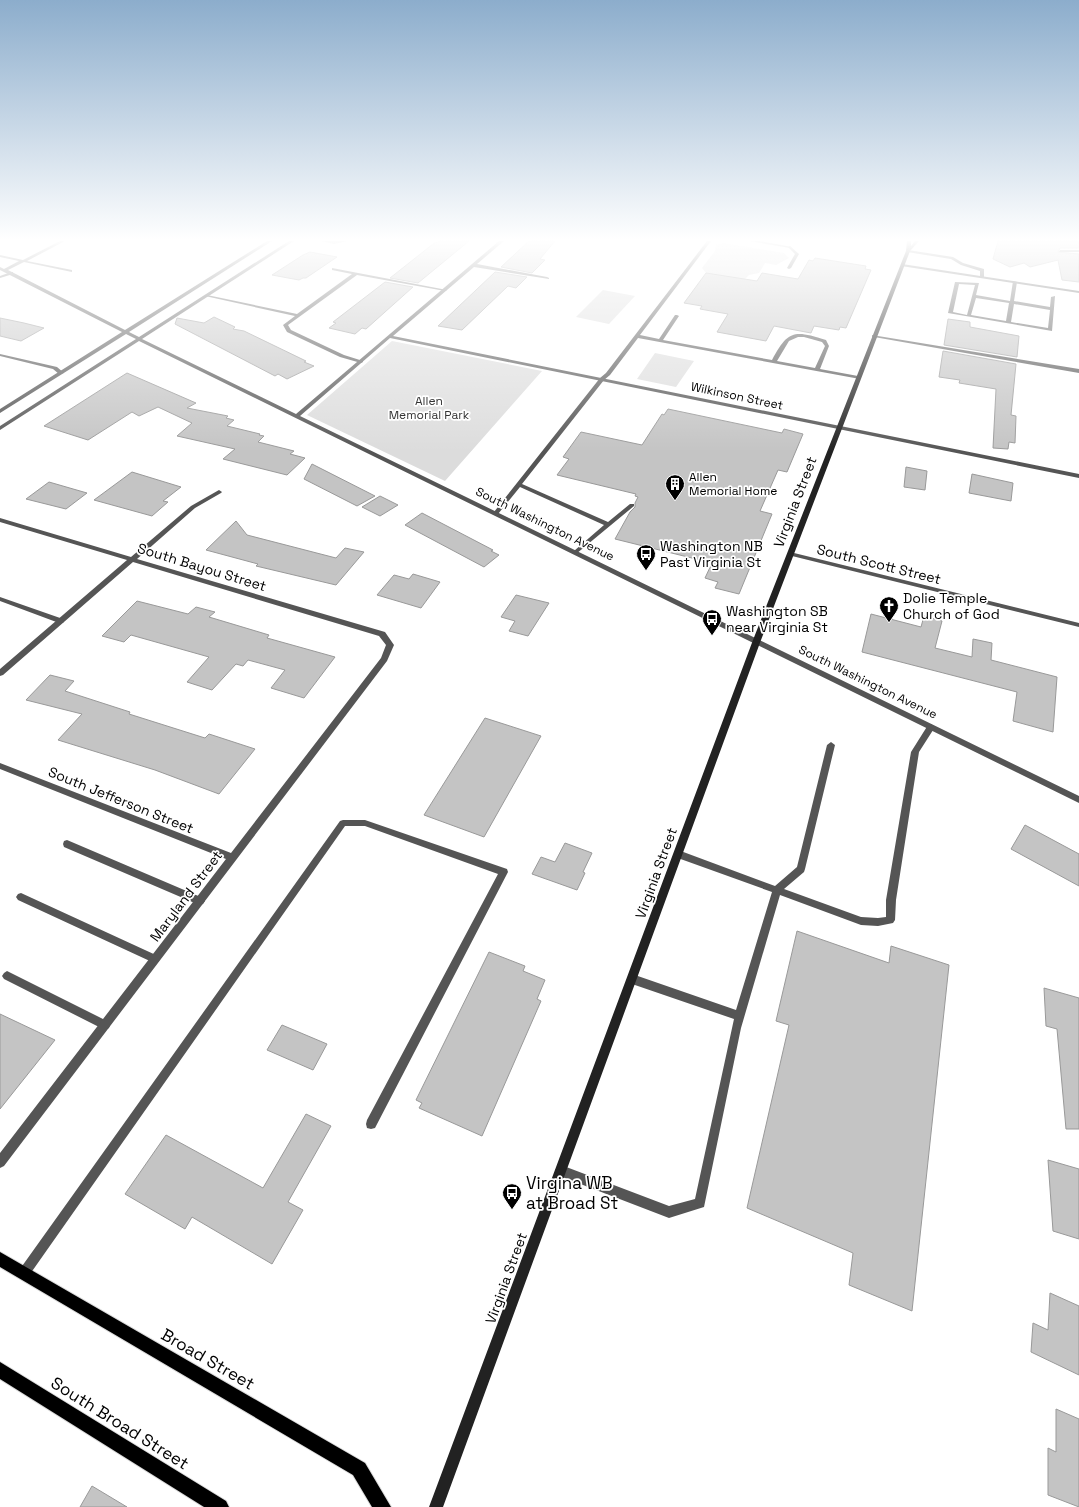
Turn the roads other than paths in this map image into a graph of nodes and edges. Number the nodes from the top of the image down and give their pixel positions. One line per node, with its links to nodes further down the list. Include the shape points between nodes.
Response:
1 (84, 311): 17 (street, South Washington Avenue)
2 (159, 311): 17 (street)
3 (183, 311): 21 (street)
4 (280, 311): 13 (street)
5 (302, 311): 13 (street)
6 (420, 311): 20 (street)
7 (655, 311): 18 (street)
8 (884, 311): 19 (street, Virginia Street)
9 (950, 311): 15 (street)
10 (971, 311): 15 (street)
11 (1010, 311): 16 (street)
12 (1052, 311): 16 (street, via 1050,330)
13 (297, 315): 24 (street, via 285,325 289,331 342,356)
14 (677, 316): 22 (street)
15 (970, 316): 16 (street)
16 (1008, 323)
17 (125, 332): 21 (street, South Washington Avenue); 28 (street)
18 (636, 336): 22 (street); 33 (street)
19 (874, 336): 27 (street); 32 (street, Virginia Street)
20 (390, 337): 24 (street); 33 (street, Wilkinson Street)
21 (139, 339): 31 (street); 35 (street, South Washington Avenue)
22 (660, 341): 25 (street)
23 (0, 355): 28 (street, via 55,368)
24 (361, 362): 35 (street)
25 (774, 362): 26 (street); 26 (street, via 786,340 790,336 799,335 824,341 827,346)
26 (817, 370): 32 (street)
27 (1079, 371)
28 (61, 372): 29 (street); 34 (street)
29 (67, 374)
30 (73, 375): 31 (street)
31 (79, 377): 36 (street)
32 (858, 378): 37 (street, Virginia Street)
33 (602, 379): 37 (street, Wilkinson Street); 39 (street)
34 (0, 411)
35 (296, 416): 42 (street, South Washington Avenue)
36 (0, 428)
37 (839, 428): 38 (street, Wilkinson Street); 46 (street, Virginia Street)
38 (1079, 476)
39 (518, 484): 42 (street); 44 (street)
40 (219, 492): 47 (street, via 193,507)
41 (632, 505): 44 (street)
42 (496, 513): 45 (street, South Washington Avenue)
43 (1, 521): 47 (street, South Bayou Street)
44 (609, 525): 45 (street)
45 (576, 552): 51 (street, South Washington Avenue)
46 (790, 554): 50 (street, South Scott Street); 51 (street, Virginia Street)
47 (134, 559): 49 (street); 52 (street, South Bayou Street, via 382,634)
48 (0, 599): 49 (street)
49 (61, 621): 53 (street)
50 (1079, 625)
51 (757, 640): 54 (street, South Washington Avenue); 59 (street, Virginia Street)
52 (390, 646): 60 (street, Maryland Street, via 384,659)
53 (0, 673)
54 (931, 727): 57 (street, South Washington Avenue); 61 (street, via 915,752 890,920 861,921)
55 (831, 745): 61 (street, via 801,869)
56 (0, 766): 60 (street, South Jefferson Street)
57 (1079, 800)
58 (67, 844): 63 (street)
59 (678, 854): 61 (street); 66 (street, Virginia Street)
60 (233, 858): 63 (street, Maryland Street)
61 (777, 890): 67 (street)
62 (22, 897): 64 (street)
63 (200, 901): 64 (street, Maryland Street)
64 (155, 959): 68 (street, Maryland Street)
65 (7, 976): 68 (street)
66 (632, 979): 67 (street); 71 (street, Virginia Street)
67 (740, 1016): 71 (street, via 700,1203 669,1212)
68 (105, 1025): 70 (street, Maryland Street)
69 (371, 1124): 73 (street, via 504,872 365,823 343,823)
70 (0, 1162)
71 (561, 1171): 78 (street, Virginia Street)
72 (0, 1259): 73 (main road, Broad Street)
73 (24, 1273): 77 (main road, Broad Street, via 359,1469)
74 (0, 1370): 75 (main road, South Broad Street)
75 (201, 1502): 76 (main road, South Broad Street)
76 (220, 1507)
77 (382, 1507)
78 (436, 1507)

